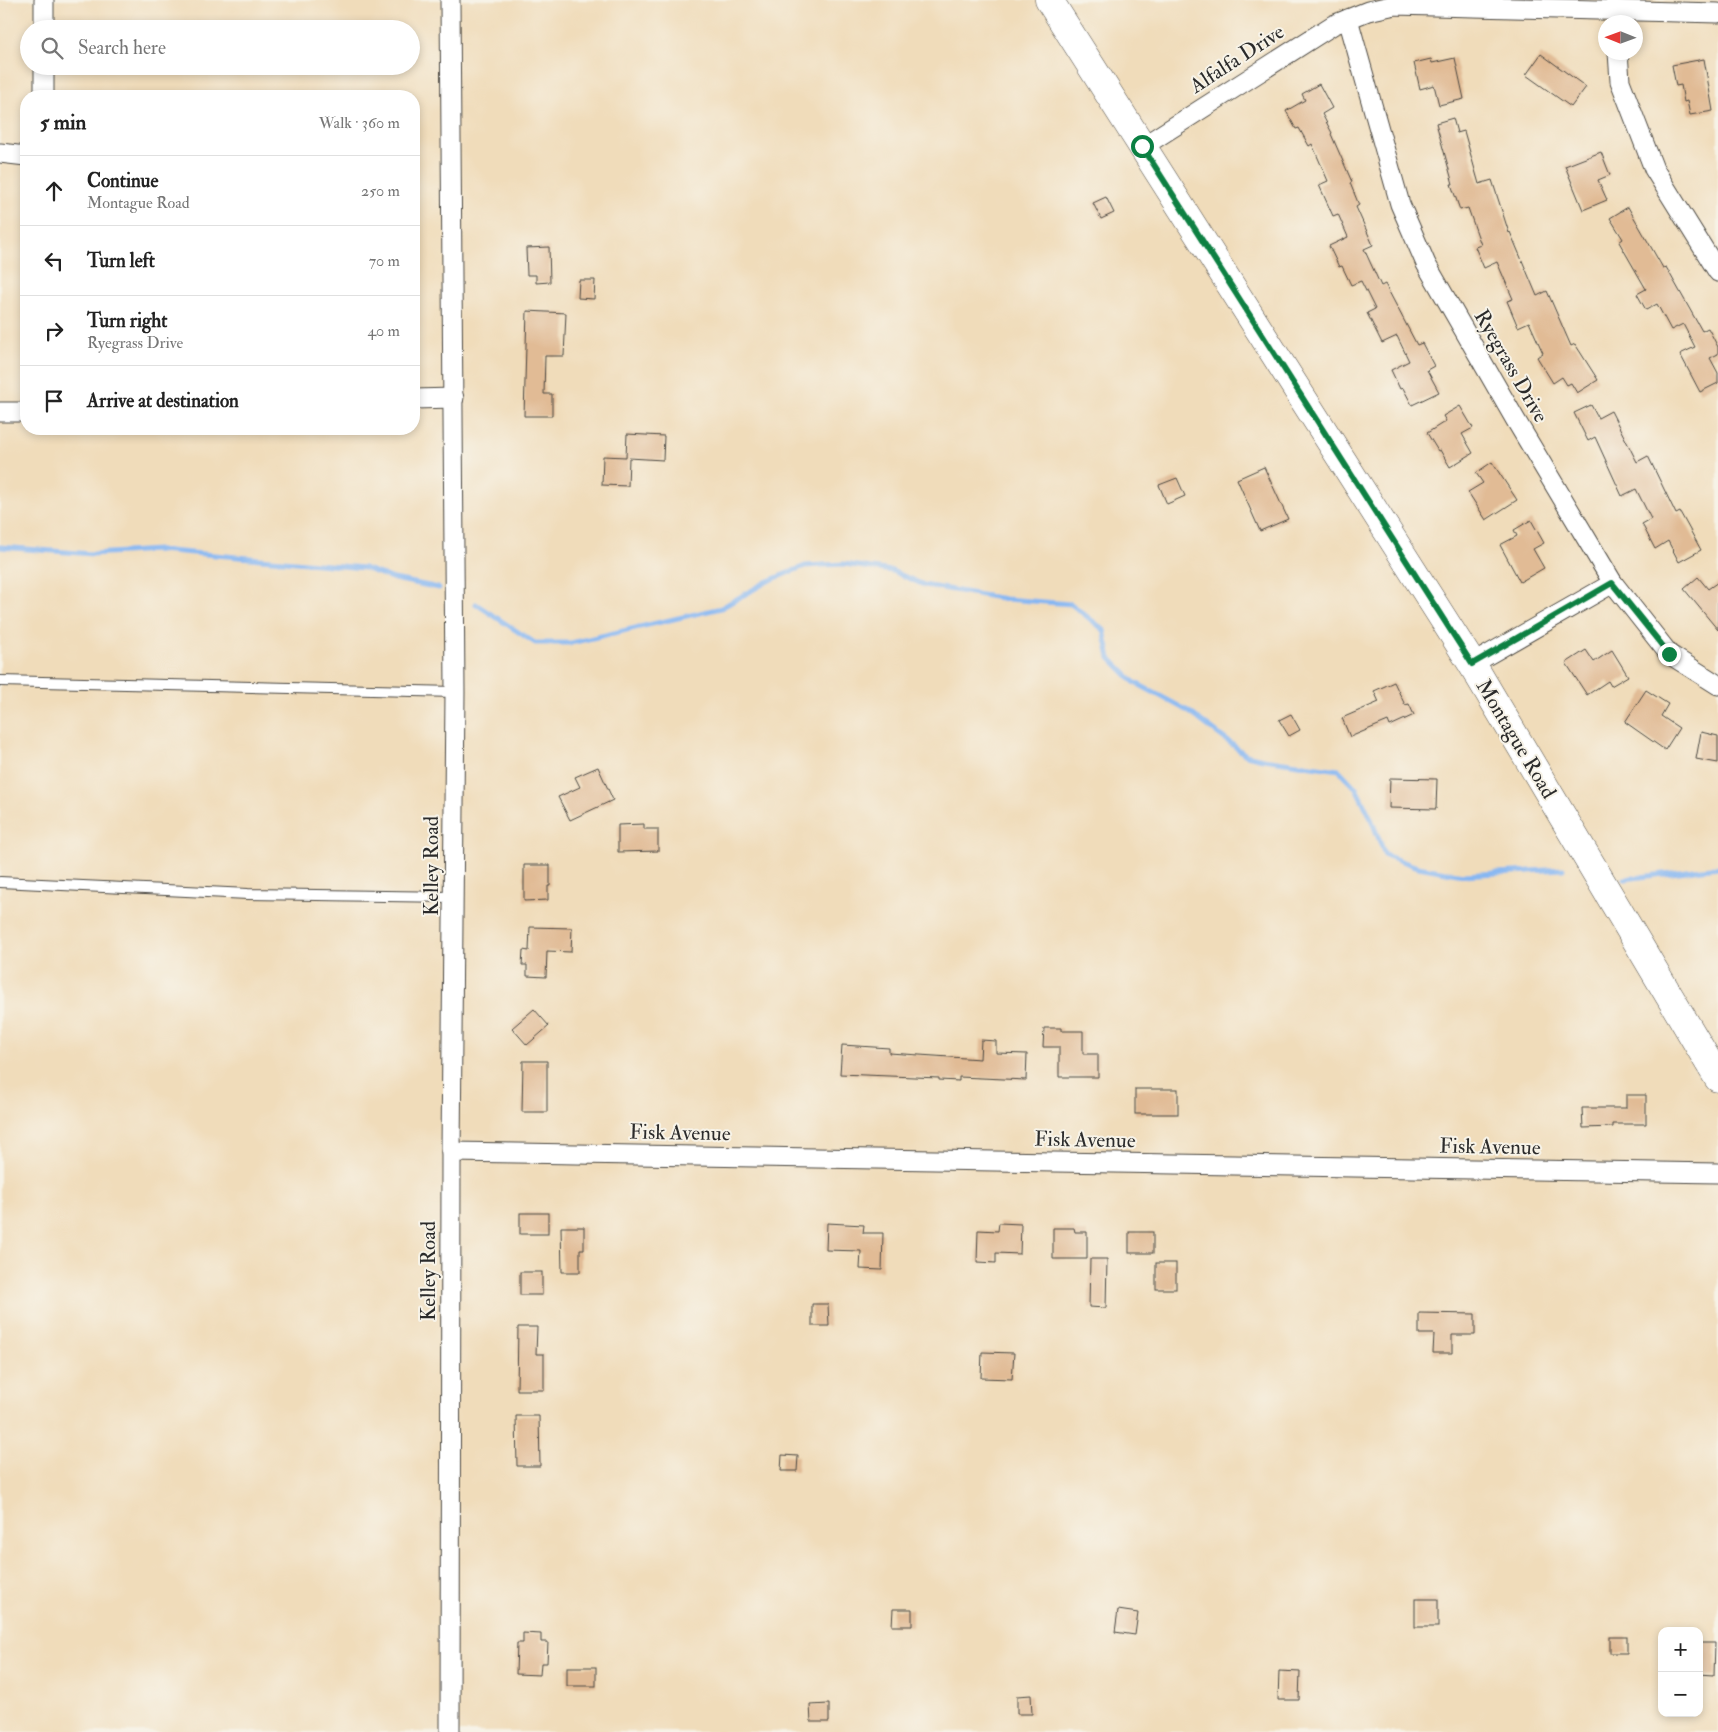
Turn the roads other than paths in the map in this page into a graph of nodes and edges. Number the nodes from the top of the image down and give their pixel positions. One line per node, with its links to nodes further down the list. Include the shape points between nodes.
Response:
1 (44, 0): 7 (street)
2 (450, 0): 15 (street, Kelley Road)
3 (1049, 0): 11 (main road, Montague Road)
4 (1616, 11): 5 (street, Alfalfa Drive); 6 (street, Alfalfa Drive, via 1395,5)
5 (1718, 14)
6 (1348, 19): 11 (street, Alfalfa Drive, via 1333,25); 19 (street, Ryegrass Drive, via 1400,204 1426,264)
7 (44, 20)
8 (1619, 60): 14 (street, via 1620,81 1654,169)
9 (44, 75): 10 (street)
10 (44, 90)
11 (1142, 146): 20 (main road, Montague Road)
12 (0, 153): 13 (street)
13 (20, 155)
14 (1718, 272)
15 (454, 398): 16 (street); 23 (street, Kelley Road)
16 (420, 399)
17 (0, 412): 18 (street)
18 (20, 412)
19 (1612, 583): 20 (street); 22 (street, Ryegrass Drive, via 1669,654)
20 (1472, 664): 26 (main road, Montague Road)
21 (0, 681): 23 (lane)
22 (1718, 685)
23 (455, 692): 25 (street, Kelley Road)
24 (0, 882): 25 (lane, via 248,894)
25 (453, 897): 27 (street, Kelley Road)
26 (1718, 1078)
27 (451, 1152): 28 (street, Fisk Avenue); 29 (street, Kelley Road)
28 (1718, 1173)
29 (450, 1732)

